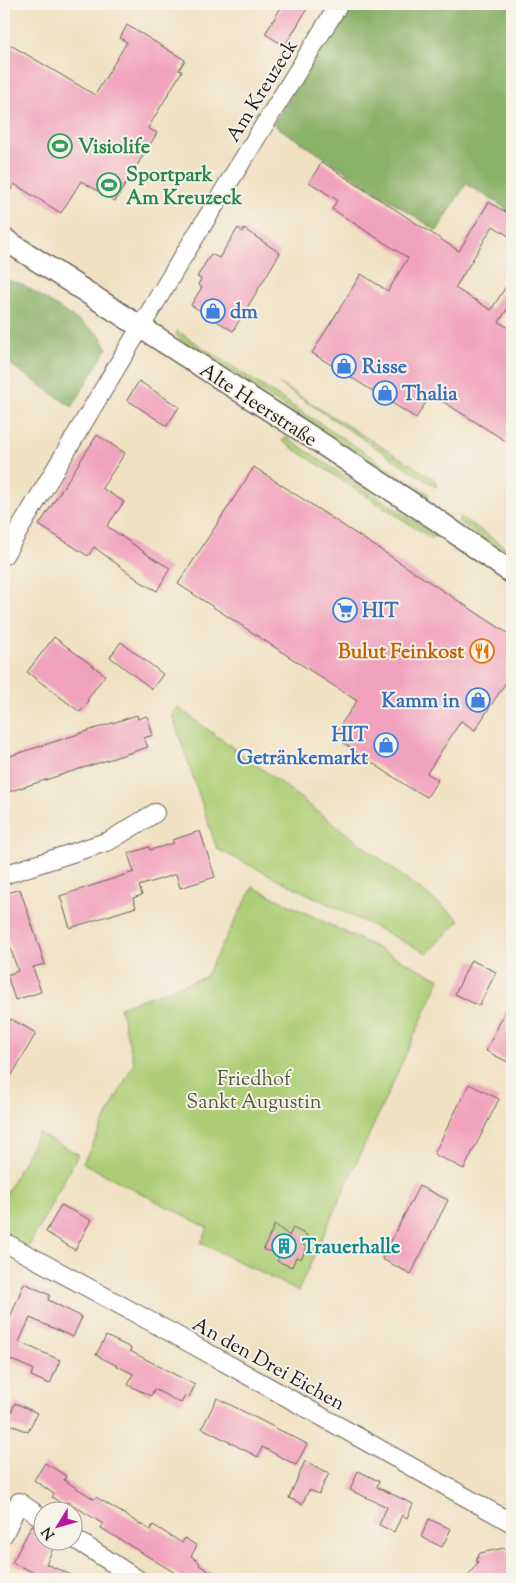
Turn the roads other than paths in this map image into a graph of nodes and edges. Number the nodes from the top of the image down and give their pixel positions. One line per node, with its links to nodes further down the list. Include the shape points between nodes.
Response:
1 (340, 4): 3 (street, Am Kreuzeck)
2 (4, 239): 3 (street, Alte Heerstraße)
3 (141, 328): 4 (street, Am Kreuzeck); 5 (street, Alte Heerstraße, via 434,518)
4 (4, 555)
5 (512, 573)
6 (155, 812): 7 (street, via 109,841)
7 (4, 875)
8 (4, 1242): 11 (street, An den Drei Eichen)
9 (12, 1508): 10 (street); 12 (street)
10 (32, 1515)
11 (512, 1524)
12 (4, 1534)
13 (82, 1543): 14 (street)
14 (137, 1579)

